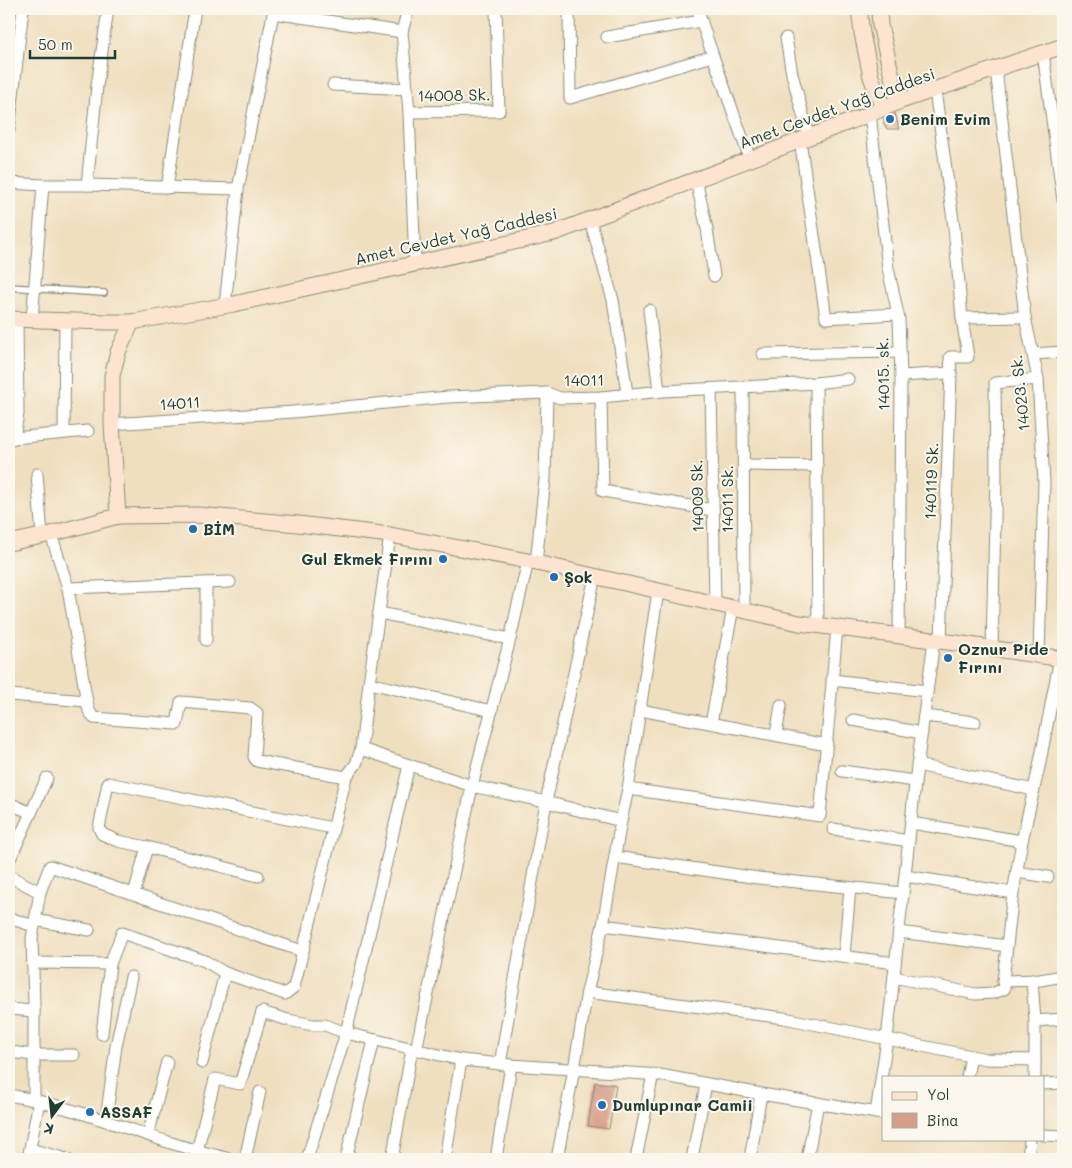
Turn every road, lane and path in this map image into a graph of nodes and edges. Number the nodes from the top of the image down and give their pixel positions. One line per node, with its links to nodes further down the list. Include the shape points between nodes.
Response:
1 (23, 9): 24 (street)
2 (108, 9): 30 (street)
3 (196, 9): 31 (street)
4 (408, 9): 11 (street)
5 (496, 9): 23 (street, 14008 Sk., via 499,111)
6 (568, 9): 16 (street, via 570,98)
7 (859, 9): 22 (main road)
8 (878, 9): 21 (main road)
9 (274, 11): 10 (street); 32 (street)
10 (305, 13): 11 (street)
11 (402, 32): 19 (street)
12 (607, 37): 16 (street, via 700,17)
13 (786, 38): 25 (street)
14 (1063, 46): 15 (main road, Amet Cevdet Yağ Caddesi)
15 (1043, 53): 17 (main road, Amet Cevdet Yağ Caddesi); 33 (street)
16 (712, 56): 26 (street)
17 (996, 69): 20 (main road, Amet Cevdet Yağ Caddesi); 43 (street, 14023. Sk.)
18 (333, 85): 19 (street)
19 (407, 89): 23 (street)
20 (935, 90): 21 (main road, Amet Cevdet Yağ Caddesi); 44 (street, via 954,227)
21 (898, 102): 22 (main road, Amet Cevdet Yağ Caddesi)
22 (876, 111): 25 (main road, Amet Cevdet Yağ Caddesi); 42 (street, 14015. sk., via 888,268)
23 (409, 112): 35 (street)
24 (9, 130)
25 (804, 138): 26 (main road, Amet Cevdet Yağ Caddesi); 42 (street, via 826,318)
26 (750, 159): 27 (main road, Amet Cevdet Yağ Caddesi)
27 (696, 180): 34 (main road, Amet Cevdet Yağ Caddesi); 36 (street)
28 (9, 183): 29 (street)
29 (43, 185): 30 (street); 38 (street)
30 (87, 185): 31 (street)
31 (167, 188): 32 (street)
32 (238, 189): 40 (street)
33 (1063, 200)
34 (590, 220): 35 (main road, Amet Cevdet Yağ Caddesi, via 554,233); 62 (street, via 613,300)
35 (415, 264): 40 (main road, Amet Cevdet Yağ Caddesi)
36 (714, 276)
37 (9, 287): 38 (lane)
38 (35, 288): 39 (lane); 46 (street)
39 (104, 293)
40 (225, 305): 48 (main road, Amet Cevdet Yağ Caddesi)
41 (649, 310): 60 (street)
42 (898, 314): 49 (street, 14015. sk.)
43 (1025, 317): 44 (street); 52 (street, 14023. Sk.)
44 (962, 318): 53 (street, via 968,357 950,357)
45 (13, 319): 46 (main road, Amet Cevdet Yağ Caddesi); 67 (street, via 18,414)
46 (32, 320): 47 (main road, Amet Cevdet Yağ Caddesi)
47 (64, 321): 48 (main road, Amet Cevdet Yağ Caddesi); 66 (street)
48 (132, 322): 64 (main road, via 118,352 112,376)
49 (900, 352): 51 (street); 54 (street, 14015. sk.)
50 (1063, 352): 52 (street)
51 (763, 354)
52 (1033, 354): 56 (street, 14023. Sk.)
53 (951, 373): 54 (street); 90 (street, 140119 Sk.)
54 (901, 376): 87 (street, 14015. sk.)
55 (848, 379): 57 (street, 14011)
56 (1038, 380): 91 (street, via 995,383); 92 (street, 14023. Sk., via 1044,482)
57 (816, 383): 58 (street, 14011); 69 (street)
58 (743, 387): 59 (street, 14011); 68 (street, 14011 Sk.)
59 (711, 388): 60 (street, 14011); 71 (street, 14009 Sk.)
60 (659, 391): 62 (street, 14011)
61 (547, 392): 63 (street, 14011, via 560,398); 64 (street, 14011); 76 (street, via 545,479)
62 (627, 394): 63 (street, 14011)
63 (601, 397): 71 (street, via 603,491)
64 (112, 424): 72 (main road)
65 (88, 431): 66 (street)
66 (64, 433): 67 (street)
67 (12, 439)
68 (744, 465): 69 (street); 83 (street, 14011 Sk.)
69 (817, 466): 85 (street)
70 (37, 474): 74 (street)
71 (713, 510): 82 (street, 14009 Sk.)
72 (118, 516): 73 (main road, via 197,515); 74 (main road)
73 (390, 534): 76 (main road); 84 (street)
74 (47, 535): 75 (main road); 80 (street)
75 (9, 543)
76 (532, 562): 77 (main road); 88 (street)
77 (595, 576): 81 (main road); 119 (street)
78 (230, 582): 79 (street)
79 (206, 583): 80 (street); 89 (street)
80 (68, 588): 98 (street)
81 (658, 591): 82 (main road); 101 (street)
82 (715, 604): 83 (main road)
83 (738, 609): 85 (main road); 105 (street, 14011 Sk.)
84 (379, 614): 88 (street); 95 (street)
85 (818, 626): 86 (main road)
86 (837, 628): 87 (main road); 94 (street)
87 (899, 636): 90 (main road)
88 (510, 639): 100 (street)
89 (206, 640)
90 (938, 641): 91 (main road); 96 (street, 140119 Sk.)
91 (992, 648): 92 (main road)
92 (1039, 655): 93 (main road)
93 (1062, 658): 118 (street)
94 (832, 680): 96 (street); 108 (street)
95 (369, 683): 100 (street); 109 (street)
96 (927, 691): 102 (street, 140119 Sk.)
97 (9, 695): 98 (street)
98 (87, 701): 113 (street, via 94,718 177,724 182,702 250,708 257,713 254,757 257,761)
99 (781, 705): 107 (street)
100 (492, 710): 116 (street)
101 (640, 710): 105 (street); 117 (street)
102 (924, 716): 104 (street); 106 (street, 140119 Sk.)
103 (853, 720): 106 (street)
104 (975, 722)
105 (711, 723): 107 (street)
106 (922, 733): 111 (street, 140119 Sk.)
107 (776, 735): 108 (street)
108 (827, 744): 117 (street, via 820,816)
109 (361, 750): 110 (street); 113 (street)
110 (409, 765): 116 (street); 163 (street)
111 (917, 765): 115 (street, 140119 Sk.); 118 (street)
112 (842, 771): 115 (street)
113 (346, 777): 124 (street)
114 (47, 778): 121 (street)
115 (915, 781): 123 (street, 140119 Sk.)
116 (472, 786): 119 (street); 167 (street)
117 (628, 789): 122 (street)
118 (1034, 790): 127 (street)
119 (546, 802): 122 (street); 176 (street)
120 (9, 803): 121 (street)
121 (31, 813): 130 (street)
122 (621, 821): 129 (street)
123 (911, 823): 126 (street, 140119 Sk.); 127 (street)
124 (332, 828): 128 (street, via 108,783 99,828 102,834); 147 (street)
125 (833, 829): 126 (street)
126 (909, 841): 134 (street, 140119 Sk.)
127 (1022, 841): 131 (street)
128 (147, 847): 133 (street); 139 (street)
129 (615, 857): 136 (street); 143 (street)
130 (9, 860)
131 (1017, 872): 135 (street); 138 (street)
132 (9, 876): 137 (street)
133 (258, 876)
134 (905, 876): 138 (street); 140 (street, 140119 Sk.)
135 (1048, 877)
136 (850, 888): 140 (street); 148 (street)
137 (40, 892): 139 (street, via 50,866); 142 (street)
138 (1013, 893): 146 (street)
139 (134, 894): 147 (street)
140 (903, 894): 145 (street, 140119 Sk.)
141 (9, 918): 142 (street)
142 (35, 922): 144 (street); 149 (street)
143 (604, 925): 148 (street); 158 (street)
144 (90, 930)
145 (899, 932): 146 (street); 150 (street, 140119 Sk.)
146 (1007, 946): 157 (street)
147 (302, 951): 152 (street, via 294,987 285,994)
148 (844, 956): 150 (street)
149 (33, 963): 151 (street); 160 (street)
150 (896, 963): 155 (street, 140119 Sk.)
151 (110, 964): 152 (street, via 122,933 205,961); 164 (street)
152 (226, 973): 175 (street)
153 (1063, 976): 156 (street)
154 (131, 977): 192 (street, via 116,1046)
155 (894, 977): 157 (street, via 975,994 1004,989); 165 (street, 140119 Sk.)
156 (1032, 980): 157 (street); 162 (street)
157 (1003, 981)
158 (587, 992): 165 (street, via 784,1018); 177 (street)
159 (9, 1009): 160 (street)
160 (34, 1011): 169 (street)
161 (1063, 1019): 162 (street)
162 (1035, 1021): 173 (street)
163 (346, 1033): 166 (street); 197 (street, via 325,1025 288,1020 262,1012 240,1084 215,1079); 202 (street)
164 (102, 1034)
165 (887, 1039): 171 (street); 179 (street, 140119 Sk.)
166 (374, 1040): 167 (street); 203 (street)
167 (414, 1050): 172 (street); 204 (street)
168 (9, 1052): 169 (street)
169 (34, 1055): 170 (street); 189 (street)
170 (74, 1055)
171 (970, 1056): 173 (street); 180 (street)
172 (461, 1060): 176 (street); 205 (street)
173 (1036, 1060): 181 (street)
174 (167, 1062): 193 (street)
175 (202, 1063)
176 (505, 1065): 177 (street); 206 (street)
177 (574, 1069): 178 (street); 207 (street)
178 (652, 1074): 183 (street); 208 (street)
179 (884, 1076)
180 (967, 1076)
181 (1035, 1076)
182 (1063, 1083): 184 (street)
183 (706, 1084): 187 (street); 209 (street)
184 (1044, 1084)
185 (260, 1092): 201 (street)
186 (882, 1092): 191 (street, 140119 Sk.)
187 (761, 1094): 190 (street); 210 (street)
188 (9, 1095): 189 (street)
189 (37, 1100): 192 (street); 198 (street)
190 (818, 1103): 191 (street); 211 (street)
191 (880, 1113)
192 (106, 1120): 193 (street)
193 (148, 1135): 197 (street)
194 (1044, 1135): 195 (street)
195 (1063, 1136)
196 (1030, 1140): 212 (street)
197 (197, 1151): 200 (street)
198 (29, 1154): 199 (street)
199 (67, 1159)
200 (230, 1159)
201 (246, 1159)
202 (307, 1159)
203 (346, 1159)
204 (392, 1159)
205 (445, 1159)
206 (496, 1159)
207 (557, 1159)
208 (636, 1159)
209 (692, 1159)
210 (750, 1159)
211 (807, 1159)
212 (1028, 1159)

